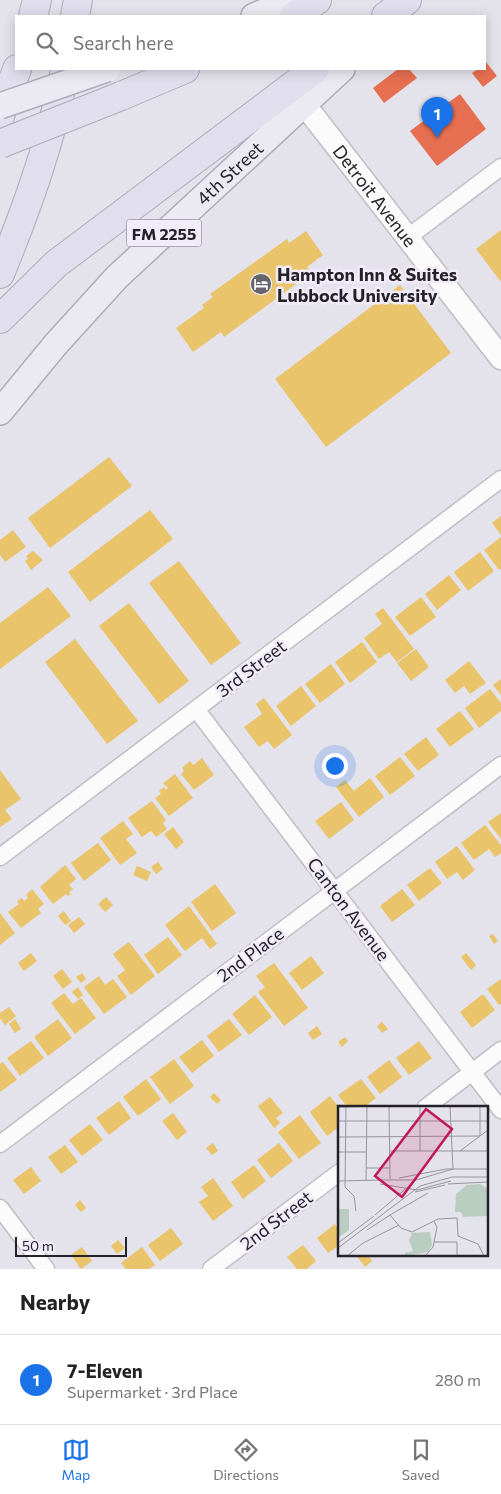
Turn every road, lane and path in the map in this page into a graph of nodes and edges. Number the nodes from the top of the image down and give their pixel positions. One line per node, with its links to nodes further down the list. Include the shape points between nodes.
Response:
1 (37, 0): 7 (highway)
2 (78, 0): 8 (highway)
3 (294, 0): 9 (main road)
4 (317, 0): 10 (highway)
5 (408, 0): 11 (highway)
6 (416, 0): 12 (main road)
7 (32, 15)
8 (76, 15)
9 (256, 15)
10 (295, 15)
11 (387, 15)
12 (399, 15)
13 (17, 70): 21 (highway)
14 (65, 70): 25 (highway, via 41,162)
15 (104, 70): 20 (main road, bridge)
16 (184, 70): 22 (highway, bridge)
17 (314, 70): 26 (highway, via 56,264)
18 (341, 70): 19 (main road, 4th Street / FM 2255)
19 (304, 104): 24 (street, Detroit Avenue); 28 (main road, 4th Street / FM 2255, via 117,277)
20 (0, 106)
21 (0, 116)
22 (0, 144)
23 (501, 167): 24 (street)
24 (407, 238): 27 (street, Detroit Avenue)
25 (0, 274)
26 (0, 319)
27 (501, 358)
28 (0, 412)
29 (501, 479): 30 (street, 3rd Street)
30 (196, 709): 32 (street, 3rd Street); 33 (street, Canton Avenue)
31 (501, 765): 33 (street, 2nd Place)
32 (0, 857)
33 (335, 890): 35 (street, Canton Avenue); 38 (street, 2nd Place)
34 (501, 1050): 35 (street)
35 (472, 1072): 36 (street); 37 (street, Canton Avenue)
36 (428, 1106)
37 (501, 1110)
38 (0, 1144)
39 (338, 1174): 42 (street, 2nd Street)
40 (0, 1208): 41 (street)
41 (46, 1269)
42 (211, 1269)

